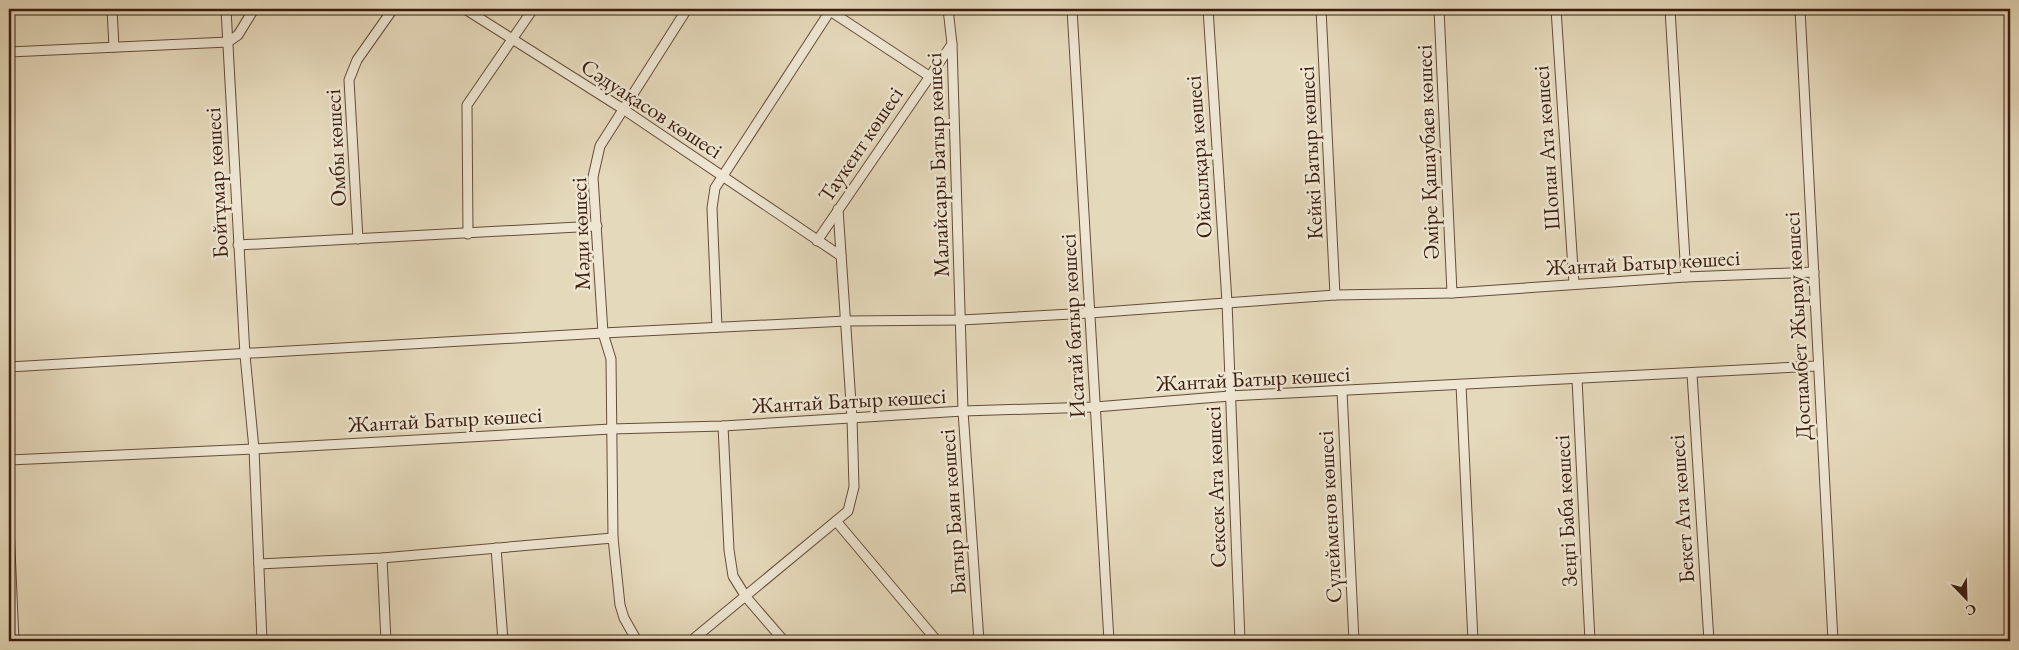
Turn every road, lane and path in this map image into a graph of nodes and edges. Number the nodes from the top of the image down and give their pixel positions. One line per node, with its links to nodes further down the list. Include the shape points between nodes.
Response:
1 (112, 9): 20 (street)
2 (226, 9): 18 (street, Бойтұмар көшесі)
3 (254, 9): 18 (street, via 238,35)
4 (392, 9): 28 (street, Омбы көшесі, via 357,60 349,80)
5 (465, 9): 17 (street, Сәдуақасов көшесі)
6 (533, 9): 17 (street)
7 (687, 9): 23 (street, Мәди көшесі)
8 (948, 9): 19 (street, Малайсары Батыр көшесі)
9 (1072, 9): 38 (street, Исатай батыр көшесі)
10 (1208, 9): 37 (street, Ойсылқара көшесі)
11 (1321, 9): 36 (street, Кейкі Батыр көшесі)
12 (1440, 9): 35 (street, Әміре Қашаубаев көшесі)
13 (1556, 9): 34 (street, Шопан Ата көшесі)
14 (1670, 9): 33 (street)
15 (1800, 9): 32 (street, Доспамбет Жырау көшесі)
16 (828, 10): 22 (street); 24 (street)
17 (512, 40): 23 (street, Сәдуақасов көшесі); 27 (street, via 467,105)
18 (228, 42): 20 (street); 30 (street, Бойтұмар көшесі)
19 (952, 44): 22 (street, Таукент көшесі); 39 (street, Малайсары Батыр көшесі)
20 (114, 47): 21 (street)
21 (9, 52)
22 (929, 76): 25 (street, Таукент көшесі)
23 (623, 109): 24 (street, Сәдуақасов көшесі); 26 (street, Мәди көшесі, via 600,146 593,177)
24 (721, 176): 29 (street, Сәдуақасов көшесі); 41 (street, via 715,188 712,208)
25 (838, 209): 29 (street, Таукент көшесі); 31 (street)
26 (597, 226): 27 (street); 42 (street, Мәди көшесі)
27 (468, 234): 28 (street)
28 (358, 239): 30 (street)
29 (817, 241): 31 (street, Сәдуақасов көшесі)
30 (238, 245): 43 (street, Бойтұмар көшесі)
31 (841, 256): 40 (street)
32 (1814, 272): 33 (street, Жантай Батыр көшесі); 44 (street, Доспамбет Жырау көшесі)
33 (1686, 277): 34 (street, Жантай Батыр көшесі)
34 (1574, 284): 35 (street, Жантай Батыр көшесі)
35 (1452, 293): 36 (street, Жантай Батыр көшесі)
36 (1335, 296): 37 (street, Жантай Батыр көшесі)
37 (1227, 302): 38 (street, Жантай Батыр көшесі); 50 (street, Сексек Ата көшесі)
38 (1090, 313): 39 (street, Жантай Батыр көшесі); 51 (street, Исатай батыр көшесі)
39 (961, 320): 40 (street, Жантай Батыр көшесі); 52 (street, Батыр Баян көшесі)
40 (846, 321): 41 (street, Жантай Батыр көшесі); 53 (street)
41 (717, 327): 42 (street, Жантай Батыр көшесі)
42 (603, 333): 43 (street, Жантай Батыр көшесі); 55 (street, Мәди көшесі, via 611,359)
43 (245, 355): 45 (street, Жантай Батыр көшесі); 56 (street, Бойтұмар көшесі)
44 (1817, 366): 46 (street, Жантай Батыр көшесі); 81 (street, Доспамбет Жырау көшесі)
45 (9, 367)
46 (1692, 374): 47 (street, Жантай Батыр көшесі); 80 (street, Бекет Ата көшесі)
47 (1577, 379): 48 (street, Жантай Батыр көшесі); 79 (street, Зеңгі Баба көшесі)
48 (1461, 385): 49 (street, Жантай Батыр көшесі); 78 (street)
49 (1342, 391): 50 (street, Жантай Батыр көшесі); 77 (street, Сүлейменов көшесі)
50 (1230, 396): 51 (street, Жантай Батыр көшесі); 76 (street, Сексек Ата көшесі)
51 (1095, 407): 52 (street, Жантай Батыр көшесі); 75 (street, Исатай батыр көшесі)
52 (963, 411): 53 (street, Жантай Батыр көшесі); 73 (street, Батыр Баян көшесі)
53 (852, 418): 54 (street, Жантай Батыр көшесі); 58 (street, via 854,487 848,511)
54 (723, 426): 55 (street, Жантай Батыр көшесі); 64 (street, via 730,559 733,576)
55 (611, 429): 56 (street, Жантай Батыр көшесі); 60 (street, Мәди көшесі)
56 (254, 449): 57 (street, Жантай Батыр көшесі); 63 (street, Бойтұмар көшесі)
57 (9, 460)
58 (836, 521): 64 (street); 72 (street)
59 (9, 526): 65 (street)
60 (613, 538): 61 (street); 69 (street, via 620,605)
61 (496, 548): 62 (street); 68 (street)
62 (382, 558): 63 (street); 67 (street)
63 (259, 564): 66 (street, Бойтұмар көшесі)
64 (746, 597): 70 (street); 71 (street)
65 (14, 641)
66 (262, 641)
67 (386, 641)
68 (504, 641)
69 (637, 641)
70 (691, 641)
71 (784, 641)
72 (937, 641)
73 (980, 641)
74 (1100, 641): 75 (street)
75 (1109, 641)
76 (1240, 641)
77 (1354, 641)
78 (1473, 641)
79 (1590, 641)
80 (1709, 641)
81 (1833, 641)

